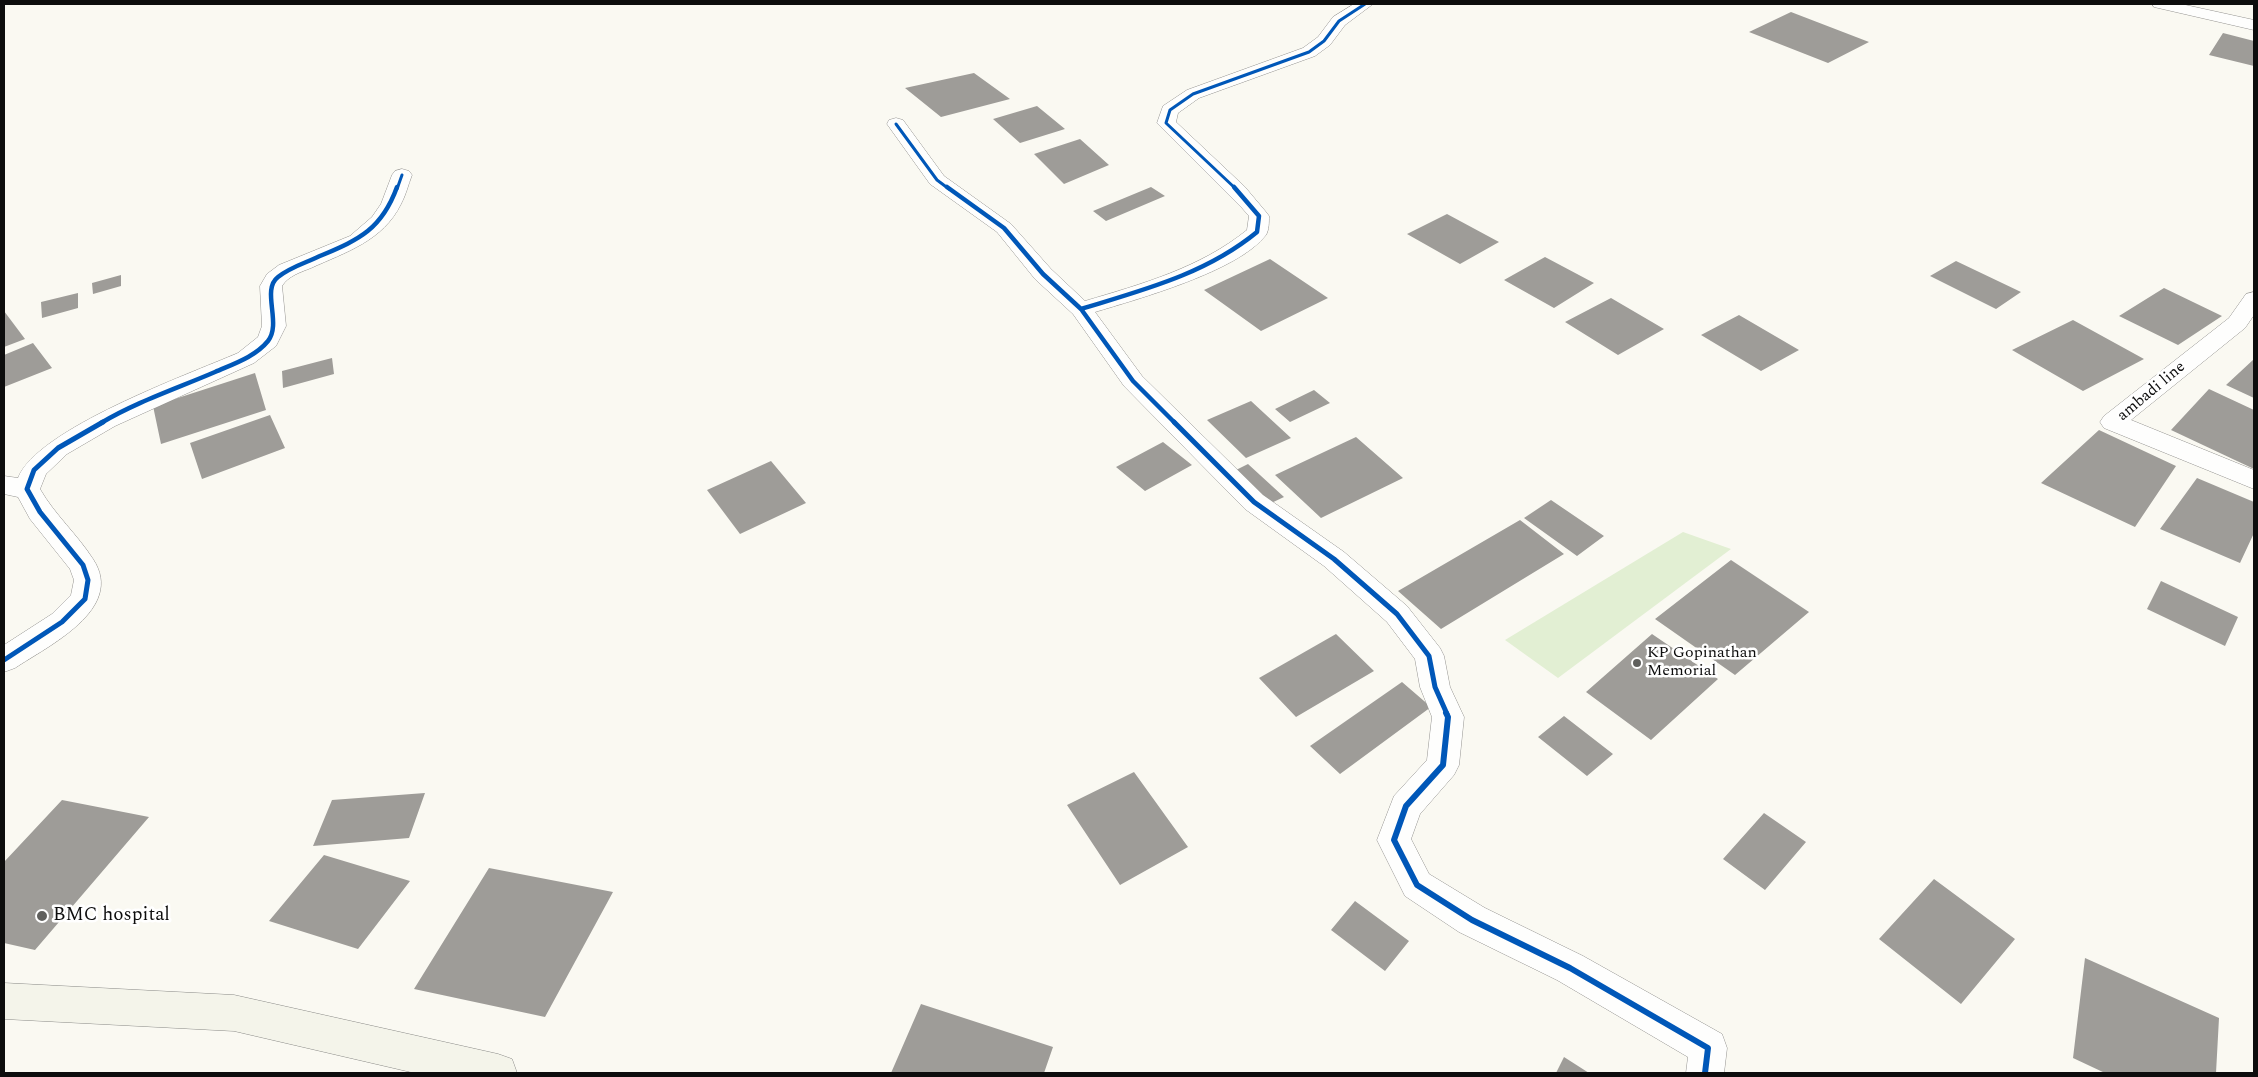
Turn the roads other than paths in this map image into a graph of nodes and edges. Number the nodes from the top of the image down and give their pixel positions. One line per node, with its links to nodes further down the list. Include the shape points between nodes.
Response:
1 (1365, 4): 7 (street, via 1339,20 1324,41 1309,52 1193,94 1170,110 1166,124 1249,202 1259,216 1257,232 1242,247 1202,267)
2 (2160, 4): 3 (street)
3 (2254, 25)
4 (896, 124): 7 (street, via 937,180 1004,228 1043,274)
5 (402, 175): 9 (street, via 391,204 380,221 358,240 287,270 275,279 271,286 274,326 268,341 246,358 106,420 58,448)
6 (2254, 299): 8 (street, ambadi line, via 2237,323 2113,422)
7 (1081, 309): 13 (street, via 1133,381 1199,448 1254,502 1334,559 1398,614 1429,656 1435,687 1448,717 1443,764 1406,806 1394,840 1417,885 1472,920 1570,968 1708,1048)
8 (2254, 480)
9 (16, 487): 10 (street, via 83,564 88,580 85,599 62,622)
10 (4, 660)
11 (4, 1001): 12 (main road, via 234,1013)
12 (498, 1073)
13 (1705, 1073)

